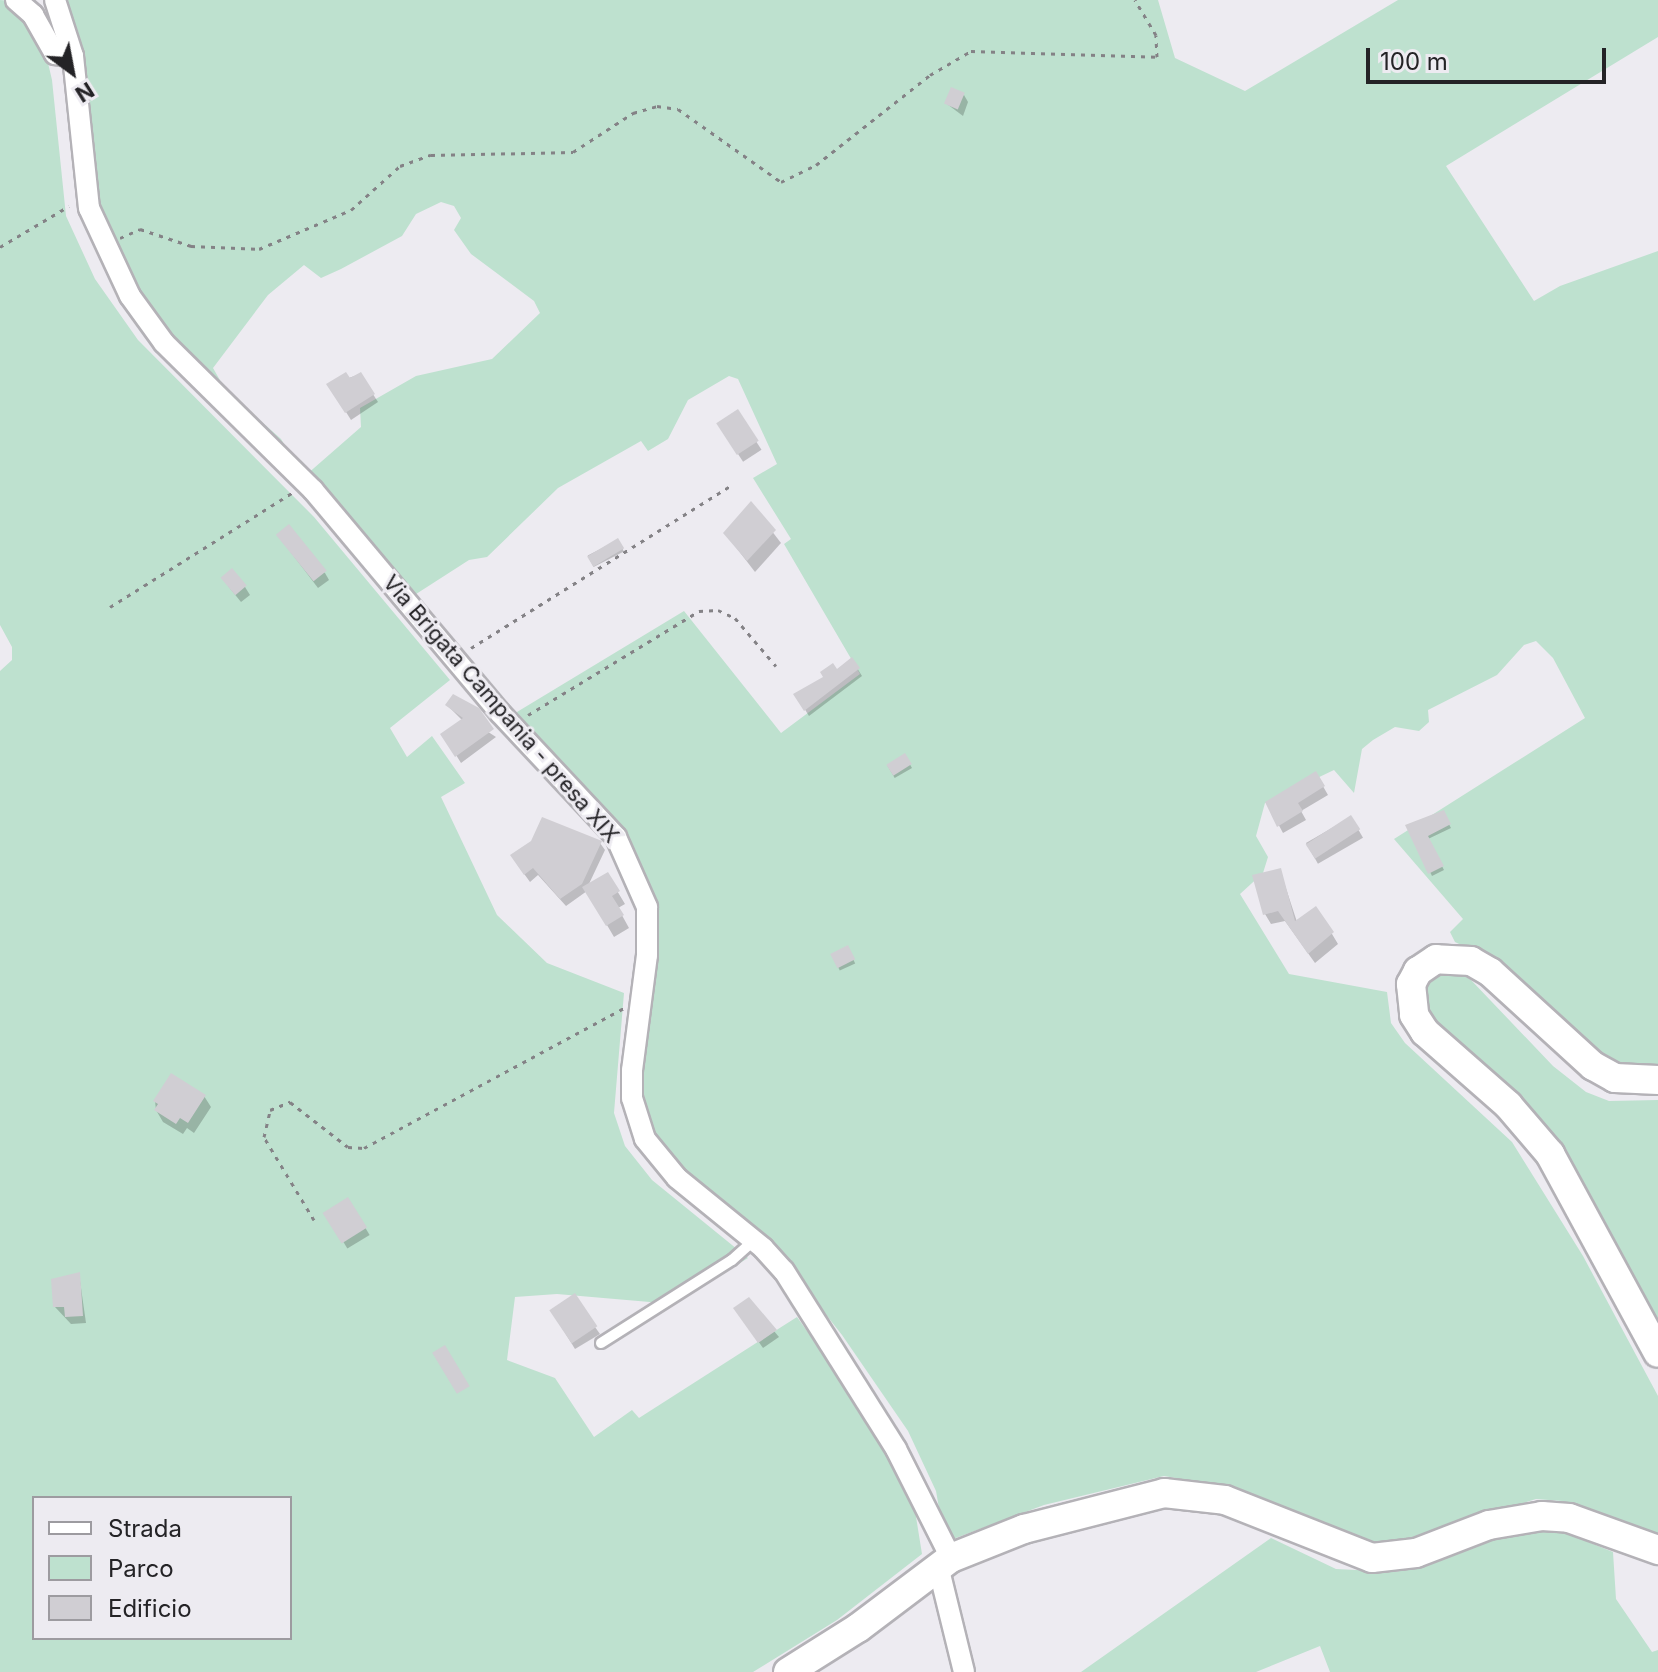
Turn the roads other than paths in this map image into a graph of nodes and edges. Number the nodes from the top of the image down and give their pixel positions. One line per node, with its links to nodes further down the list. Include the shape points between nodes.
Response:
1 (16, 0): 3 (street, via 33,15 55,54)
2 (55, 0): 3 (street, Via Brigata Campania - presa XIX)
3 (73, 56): 5 (street, Via Brigata Campania - presa XIX, via 87,196 97,233 130,296 164,343 305,482 629,858 647,907 632,1098 645,1139 677,1178)
4 (1658, 1080): 7 (main road, via 1615,1078 1593,1066 1490,972 1471,961 1436,959 1418,971 1411,984 1414,1015 1425,1032 1508,1105 1550,1154)
5 (754, 1240): 6 (lane, via 732,1260); 9 (street, Via Brigata Campania - presa XIX, via 784,1271 896,1449)
6 (601, 1343)
7 (1658, 1353)
8 (1658, 1550): 9 (main road, via 1569,1518 1542,1516 1489,1525 1416,1553 1372,1558 1225,1500 1164,1493 1024,1529)
9 (944, 1562): 10 (main road, via 858,1628); 11 (street, Via Brigata Campania - presa XIX)
10 (788, 1672)
11 (964, 1672)

